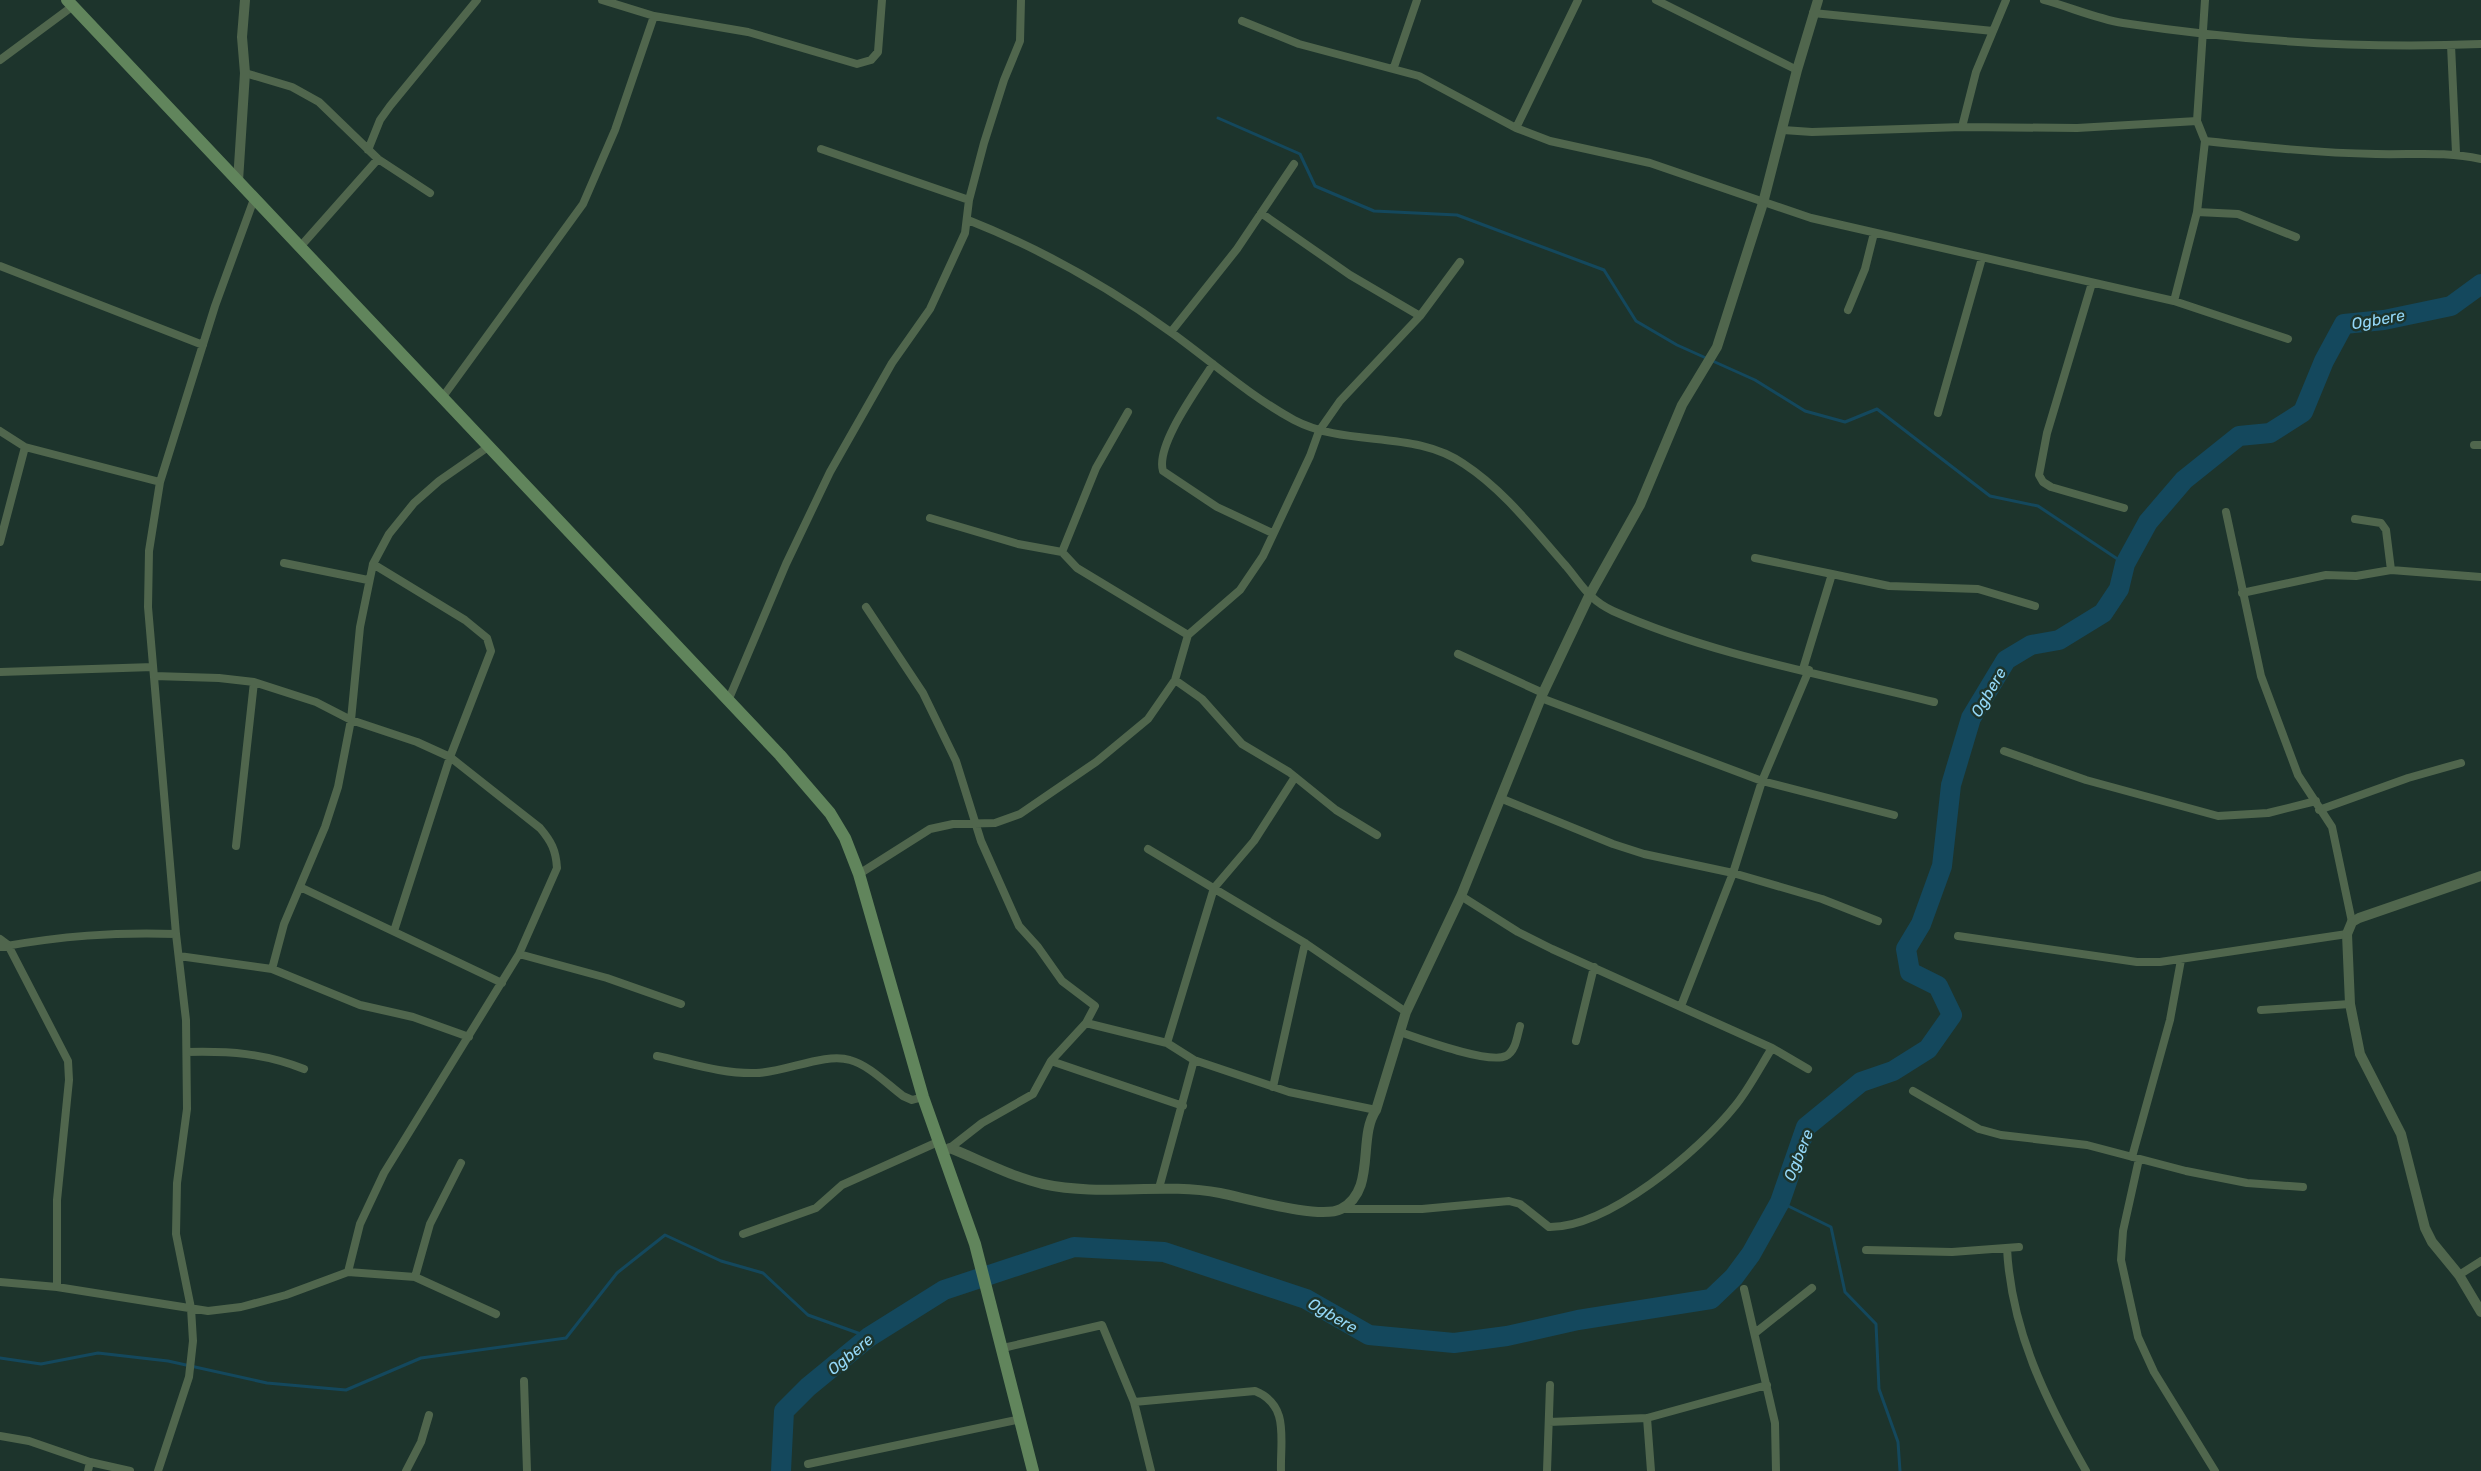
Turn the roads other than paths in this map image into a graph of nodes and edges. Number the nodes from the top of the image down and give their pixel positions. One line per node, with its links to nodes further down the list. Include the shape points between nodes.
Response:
1 (245, 0): 24 (street)
2 (477, 0): 31 (street, via 390,106)
3 (882, 0): 15 (street, via 878,52 871,60 857,64 748,32)
4 (1021, 0): 39 (street, via 1020,41 1004,80)
5 (1416, 0): 22 (street)
6 (1578, 0): 27 (street)
7 (1656, 0): 23 (street)
8 (1818, 0): 14 (street)
9 (2006, 0): 17 (street)
10 (2044, 0): 18 (street, via 2121,22)
11 (2205, 0): 18 (street)
12 (606, 1): 15 (street)
13 (70, 3): 21 (street); 36 (main road)
14 (1813, 13): 17 (street); 23 (street)
15 (654, 16): 58 (street, via 615,130 583,204)
16 (1242, 21): 22 (street, via 1299,44)
17 (1993, 31): 26 (street, via 1976,72)
18 (2202, 32): 20 (street, via 2331,45); 25 (street)
19 (2481, 44): 20 (street)
20 (2451, 45): 32 (street)
21 (0, 60)
22 (1394, 67): 27 (street, via 1419,76)
23 (1797, 70): 28 (street)
24 (245, 73): 31 (street, via 292,87 319,102); 36 (street)
25 (2197, 121): 26 (street, via 2077,128); 29 (street)
26 (1962, 127): 28 (street)
27 (1516, 128): 40 (street, via 1550,141 1650,163)
28 (1783, 130): 40 (street)
29 (2205, 141): 32 (street, via 2287,150); 41 (street)
30 (821, 149): 39 (street)
31 (368, 150): 33 (street)
32 (2456, 153): 34 (street)
33 (378, 159): 37 (street); 46 (street)
34 (2481, 159)
35 (1294, 164): 42 (street)
36 (238, 181): 38 (main road)
37 (430, 193)
38 (254, 199): 46 (main road); 56 (street)
39 (969, 200): 43 (street)
40 (1763, 203): 44 (street); 81 (street, via 1717,347 1682,405 1640,505)
41 (2198, 212): 45 (street, via 2238,214); 51 (street)
42 (1261, 213): 53 (street, via 1350,275); 54 (street)
43 (968, 220): 54 (street, via 1050,257); 92 (street, via 930,309 892,363 830,472)
44 (1875, 234): 47 (street); 52 (street)
45 (2296, 237)
46 (300, 247): 58 (main road)
47 (1982, 258): 50 (street); 60 (street)
48 (1460, 262): 53 (street)
49 (0, 266): 56 (street)
50 (2092, 283): 51 (street); 66 (street, via 2038,475 2051,486)
51 (2174, 301): 55 (street)
52 (1848, 310)
53 (1420, 316): 62 (street, via 1340,401)
54 (1171, 332): 57 (street)
55 (2288, 339)
56 (203, 345): 65 (street)
57 (1213, 364): 62 (street, via 1272,407); 70 (street, via 1163,453 1163,471 1217,507)
58 (442, 398): 64 (main road)
59 (1128, 412): 72 (street, via 1095,468)
60 (1938, 414)
61 (0, 431): 63 (street)
62 (1319, 431): 70 (street); 81 (street, via 1395,440 1440,450 1464,463 1510,504)
63 (25, 447): 65 (street); 71 (street)
64 (488, 447): 75 (street, via 414,503 389,534); 92 (main road)
65 (160, 482): 87 (street, via 149,550)
66 (2124, 508)
67 (2226, 512): 80 (street)
68 (930, 518): 72 (street, via 1018,544)
69 (2355, 519): 76 (street, via 2381,523 2386,530)
70 (1272, 533): 84 (street, via 1263,556 1240,590)
71 (0, 542)
72 (1062, 552): 84 (street, via 1077,568)
73 (1755, 558): 77 (street)
74 (284, 563): 79 (street)
75 (373, 564): 79 (street); 96 (street, via 465,620 487,638 491,651)
76 (2391, 570): 78 (street); 80 (street, via 2356,576 2326,575)
77 (1832, 574): 82 (street, via 1889,586 1978,589); 86 (street)
78 (2481, 577)
79 (368, 580): 94 (street)
80 (2242, 593): 101 (street, via 2261,676 2298,774)
81 (1589, 596): 86 (street, via 1612,610 1701,645); 91 (street)
82 (2035, 606)
83 (866, 607): 103 (street, via 922,693 956,762)
84 (1188, 635): 89 (street)
85 (1458, 654): 91 (street)
86 (1806, 670): 93 (street); 99 (street)
87 (153, 671): 88 (street); 90 (street); 116 (street)
88 (0, 672)
89 (1175, 680): 98 (street, via 1202,699 1242,744); 103 (street, via 1148,719 1096,762 1020,814 995,824)
90 (254, 682): 94 (street, via 316,702); 105 (street)
91 (1542, 696): 99 (street); 100 (street)
92 (728, 701): 108 (main road, via 831,813)
93 (1934, 702)
94 (351, 720): 96 (street); 110 (street, via 338,787)
95 (2004, 751): 101 (street, via 2086,780 2218,816)
96 (450, 757): 115 (street); 122 (street, via 540,828 556,853 557,868)
97 (2461, 763): 101 (street)
98 (1295, 777): 104 (street, via 1336,810); 111 (street, via 1254,841)
99 (1762, 781): 102 (street); 107 (street)
100 (1500, 798): 107 (street, via 1644,854); 112 (street)
101 (2318, 805): 114 (street, via 2332,827)
102 (1894, 815)
103 (975, 823): 108 (street, via 953,824 921,833); 133 (street, via 1019,926 1062,981 1095,1006)
104 (1377, 835)
105 (236, 846)
106 (1148, 849): 111 (street)
107 (1733, 873): 113 (street, via 1822,899); 130 (street)
108 (859, 874): 148 (main road)
109 (2481, 876): 114 (street)
110 (300, 887): 115 (street); 126 (street, via 284,924)
111 (1214, 888): 120 (street); 138 (street)
112 (1461, 896): 125 (street, via 1518,932); 132 (street)
113 (1878, 921)
114 (2352, 922): 117 (street)
115 (394, 931): 127 (street)
116 (176, 934): 121 (street, via 115,932); 123 (street)
117 (2348, 934): 124 (street); 129 (street)
118 (1958, 936): 124 (street, via 2137,962)
119 (0, 939): 121 (street)
120 (1305, 943): 132 (street); 146 (street)
121 (4, 946): 166 (street, via 68,1061 57,1200)
122 (519, 954): 127 (street); 128 (street, via 607,978)
123 (179, 956): 126 (street); 140 (street)
124 (2181, 960): 152 (street)
125 (1594, 967): 130 (street); 137 (street)
126 (272, 969): 136 (street, via 360,1005 413,1017)
127 (502, 983): 136 (street)
128 (681, 1004)
129 (2350, 1005): 131 (street); 163 (street, via 2360,1053 2401,1134 2425,1228)
130 (1680, 1006): 139 (street)
131 (2261, 1010)
132 (1406, 1012): 135 (street)
133 (1086, 1023): 138 (street); 143 (street)
134 (1520, 1026): 135 (street, via 1515,1046 1508,1055 1498,1057 1463,1052)
135 (1400, 1032): 150 (street)
136 (469, 1037): 162 (street, via 384,1173 360,1224)
137 (1576, 1041)
138 (1167, 1043): 142 (street)
139 (1772, 1048): 145 (street); 156 (street, via 1737,1104 1679,1162 1645,1188 1591,1216 1549,1227 1520,1204 1509,1201 1422,1209)
140 (187, 1052): 144 (street, via 262,1055); 169 (street, via 187,1109 175,1208 176,1234)
141 (657, 1056): 148 (street, via 726,1072 757,1074 836,1058 851,1060 903,1096 912,1100)
142 (1194, 1060): 146 (street); 149 (street)
143 (1052, 1061): 149 (street); 151 (street, via 1033,1094)
144 (304, 1069)
145 (1808, 1069)
146 (1273, 1087): 150 (street)
147 (1913, 1091): 152 (street, via 1979,1129 2073,1143)
148 (923, 1097): 151 (main road)
149 (1183, 1106): 155 (street)
150 (1376, 1110): 156 (street, via 1369,1119 1359,1189)
151 (944, 1147): 155 (street, via 1043,1184 1103,1191); 157 (street, via 842,1185 816,1208); 173 (main road)
152 (2135, 1158): 154 (street, via 2247,1183); 197 (street, via 2121,1260 2138,1337 2154,1372)
153 (461, 1162): 164 (street, via 430,1224)
154 (2303, 1187)
155 (1159, 1188): 156 (street, via 1214,1192 1317,1213)
156 (1340, 1209)
157 (743, 1234)
158 (2019, 1247): 159 (street)
159 (2007, 1248): 160 (street, via 1952,1252); 196 (street, via 2024,1340 2046,1399)
160 (1866, 1250)
161 (2481, 1261): 163 (street)
162 (348, 1272): 164 (street); 169 (street, via 241,1307 207,1311)
163 (2459, 1275): 170 (street)
164 (415, 1277): 171 (street)
165 (0, 1282): 166 (street)
166 (57, 1287): 169 (street)
167 (1812, 1288): 172 (street)
168 (1744, 1289): 172 (street)
169 (191, 1308): 187 (street, via 189,1377)
170 (2481, 1312)
171 (496, 1314)
172 (1755, 1333): 175 (street)
173 (1003, 1348): 177 (street, via 1102,1325); 180 (main road)
174 (524, 1381): 189 (street)
175 (1767, 1385): 179 (street); 195 (street, via 1775,1423)
176 (1550, 1386): 181 (street)
177 (1134, 1402): 191 (street); 192 (street, via 1255,1391 1270,1397 1279,1410)
178 (429, 1415): 188 (street)
179 (1647, 1418): 181 (street); 194 (street)
180 (1021, 1419): 184 (street); 190 (main road)
181 (1549, 1422): 193 (street)
182 (0, 1436): 183 (street, via 39,1443)
183 (90, 1462): 185 (street); 186 (street)
184 (808, 1464)
185 (88, 1471)
186 (130, 1471)
187 (158, 1471)
188 (406, 1471)
189 (527, 1471)
190 (1033, 1471)
191 (1150, 1471)
192 (1281, 1471)
193 (1547, 1471)
194 (1651, 1471)
195 (1776, 1471)
196 (2086, 1471)
197 (2215, 1471)

